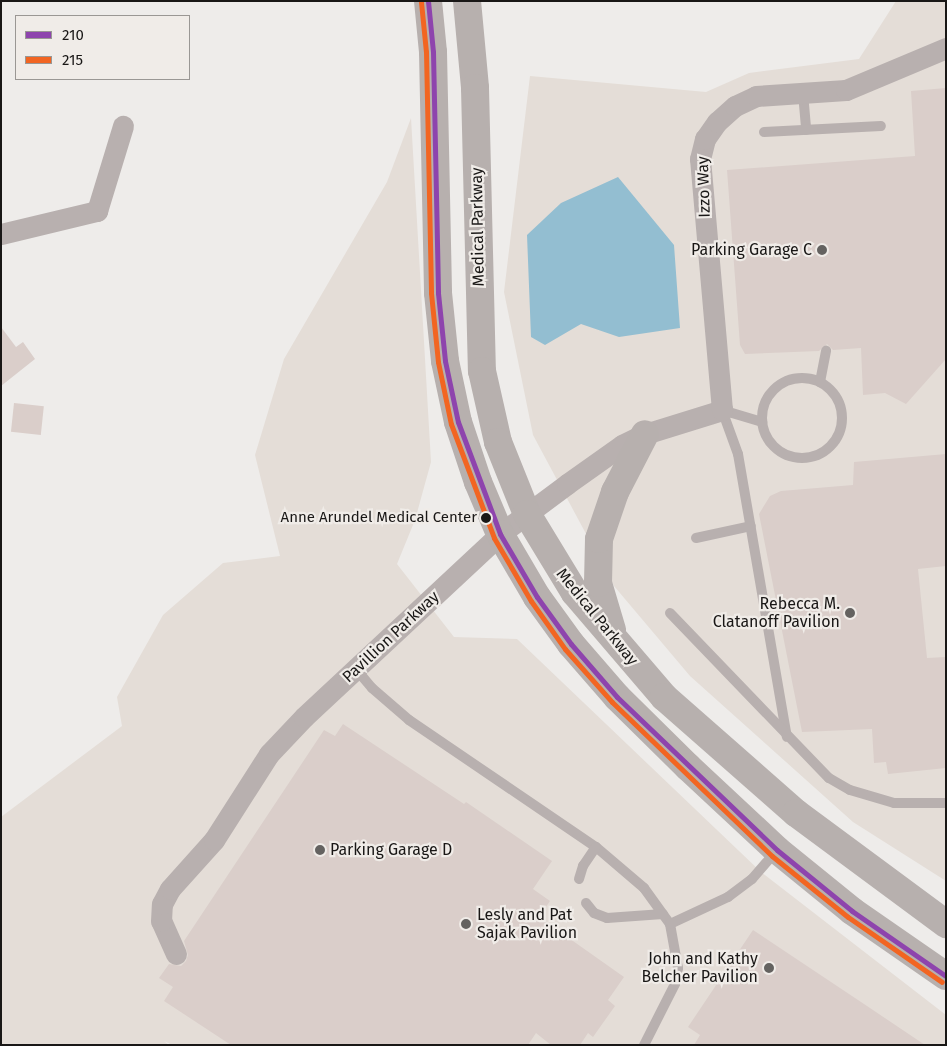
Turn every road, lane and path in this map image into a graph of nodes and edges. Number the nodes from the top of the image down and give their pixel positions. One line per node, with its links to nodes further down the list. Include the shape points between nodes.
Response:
1 (428, 1): 17 (main road, Medical Parkway, via 433,52 438,293 445,361 458,422)
2 (467, 1): 15 (main road, Medical Parkway, via 475,88 482,371 498,442)
3 (946, 48): 4 (street, Izzo Way, via 846,90)
4 (803, 93): 7 (lane); 12 (street, Izzo Way, via 756,96 735,106 717,122 706,139 700,159)
5 (123, 126): 9 (street, via 97,211)
6 (881, 126): 7 (lane)
7 (806, 130): 8 (lane)
8 (764, 132)
9 (1, 234)
10 (826, 351): 11 (lane)
11 (820, 382): 13 (lane, via 806,378 784,382 767,399); 13 (lane, via 834,393 842,415 838,438 822,454 797,459 781,453 771,444)
12 (722, 410): 13 (lane); 14 (street, Pavillion Parkway); 16 (lane, via 738,454)
13 (762, 422)
14 (645, 434): 15 (street, Pavillion Parkway, via 622,445); 20 (main road, via 616,492 600,539 598,583)
15 (527, 514): 17 (street, Pavillion Parkway); 20 (main road, Medical Parkway, via 575,593)
16 (751, 526): 18 (lane); 22 (lane)
17 (500, 534): 21 (street, Pavillion Parkway); 25 (main road, Medical Parkway, via 560,628 610,689)
18 (696, 538)
19 (670, 613): 22 (lane)
20 (618, 646): 30 (main road, Medical Parkway, via 664,697 744,769 860,862)
21 (356, 669): 24 (lane, via 408,720); 31 (street, Pavillion Parkway, via 269,754 209,846 170,889 162,904 161,921)
22 (787, 738): 23 (lane, via 829,778 850,790 894,803)
23 (946, 803)
24 (596, 847): 26 (lane, via 583,866); 28 (lane, via 644,888)
25 (777, 850): 29 (lane, via 752,879 728,897); 32 (main road, Medical Parkway, via 852,911)
26 (579, 879)
27 (586, 903): 28 (lane, via 594,913 607,918)
28 (663, 914): 29 (lane)
29 (670, 924): 33 (lane, via 678,968 675,984)
30 (946, 924)
31 (176, 954)
32 (946, 976)
33 (644, 1045)

